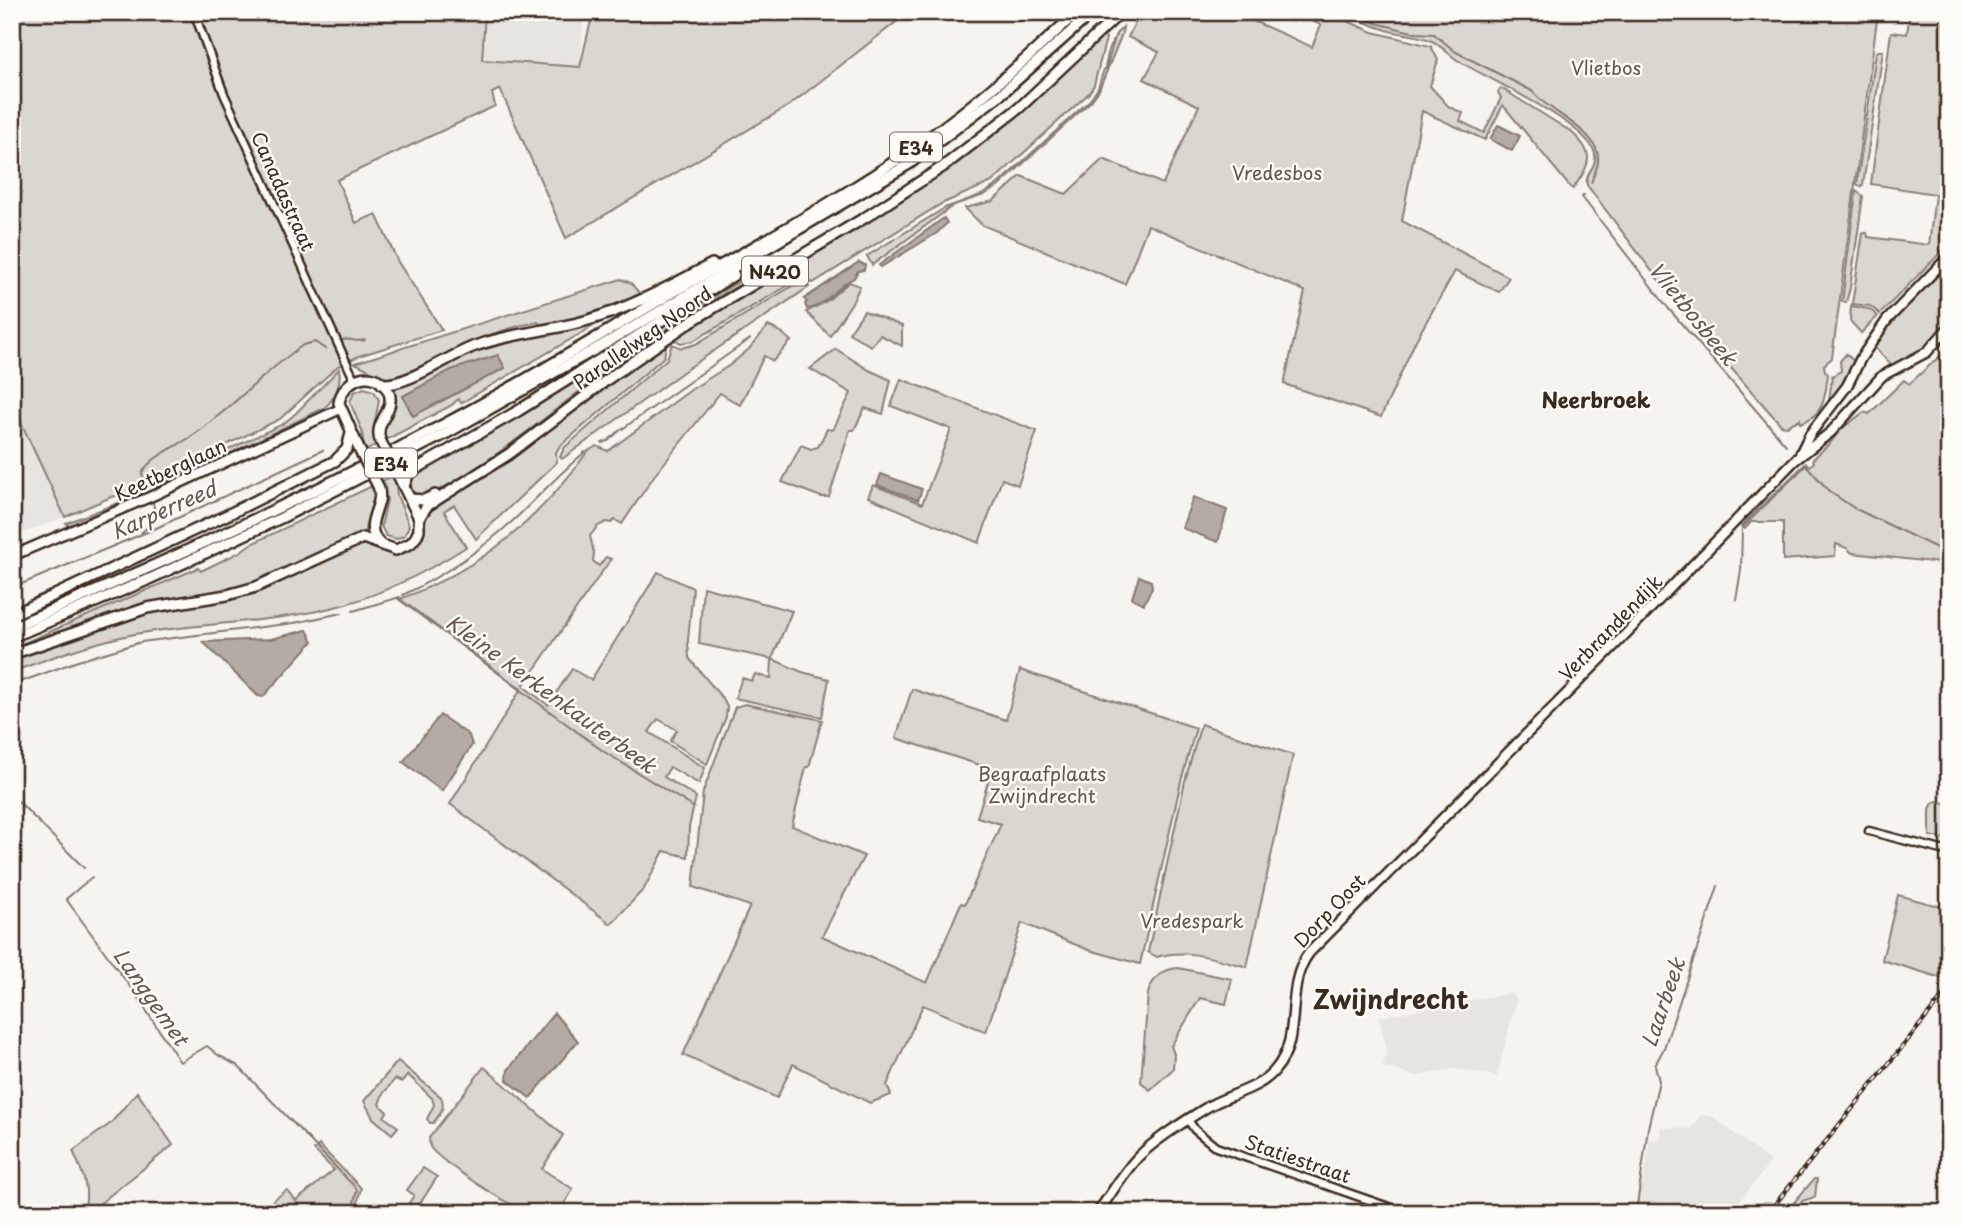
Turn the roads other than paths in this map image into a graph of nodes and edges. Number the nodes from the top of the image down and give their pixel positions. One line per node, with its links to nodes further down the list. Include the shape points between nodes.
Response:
1 (194, 12): 9 (street, Canadastraat, via 229,106)
2 (1077, 12): 6 (highway, E34, via 996,85 920,144)
3 (1093, 12): 6 (highway, E34, via 950,135 886,178)
4 (1114, 12): 15 (highway, Parallelweg Noord / N420, via 1018,100 942,161 673,328 482,467 424,500)
5 (1121, 12): 16 (highway, Parallelweg Noord / N420, via 1019,108 944,166 664,340 509,454 427,506)
6 (751, 253): 10 (highway, via 728,255 607,314 495,339 396,384); 14 (highway, via 739,272 518,411 409,473); 20 (highway, E34, via 386,455 223,535); 21 (highway, E34, via 447,433 360,479 183,564)
7 (1949, 256): 13 (main road, Verbrandendijk, via 1892,313)
8 (1949, 327): 13 (main road, Verbrandendijk, via 1927,352 1882,376 1831,432)
9 (354, 379): 10 (highway, via 368,377); 11 (highway, via 343,389)
10 (382, 384): 14 (highway, bridge, via 390,399 379,428 380,440)
11 (340, 409): 12 (highway); 18 (main road, Keetberglaan)
12 (351, 433): 17 (highway, bridge, via 382,496 371,523); 19 (highway, via 347,449 335,461)
13 (1800, 455): 23 (main road, Verbrandendijk)
14 (404, 486): 15 (highway)
15 (410, 499): 16 (highway)
16 (419, 518): 17 (highway, N420, via 419,530 411,543 396,550)
17 (380, 544): 22 (highway, via 363,538 256,587 147,608)
18 (12, 556)
19 (12, 615)
20 (12, 627)
21 (12, 637)
22 (12, 654)
23 (1442, 818): 26 (main road, Dorp Oost, via 1303,960 1296,978 1291,1032 1278,1068)
24 (1869, 831): 25 (street)
25 (1949, 852)
26 (1188, 1120): 27 (main road, Dorp Oost, via 1139,1156); 28 (street, Statiestraat, via 1216,1147)
27 (1097, 1213)
28 (1406, 1213)

